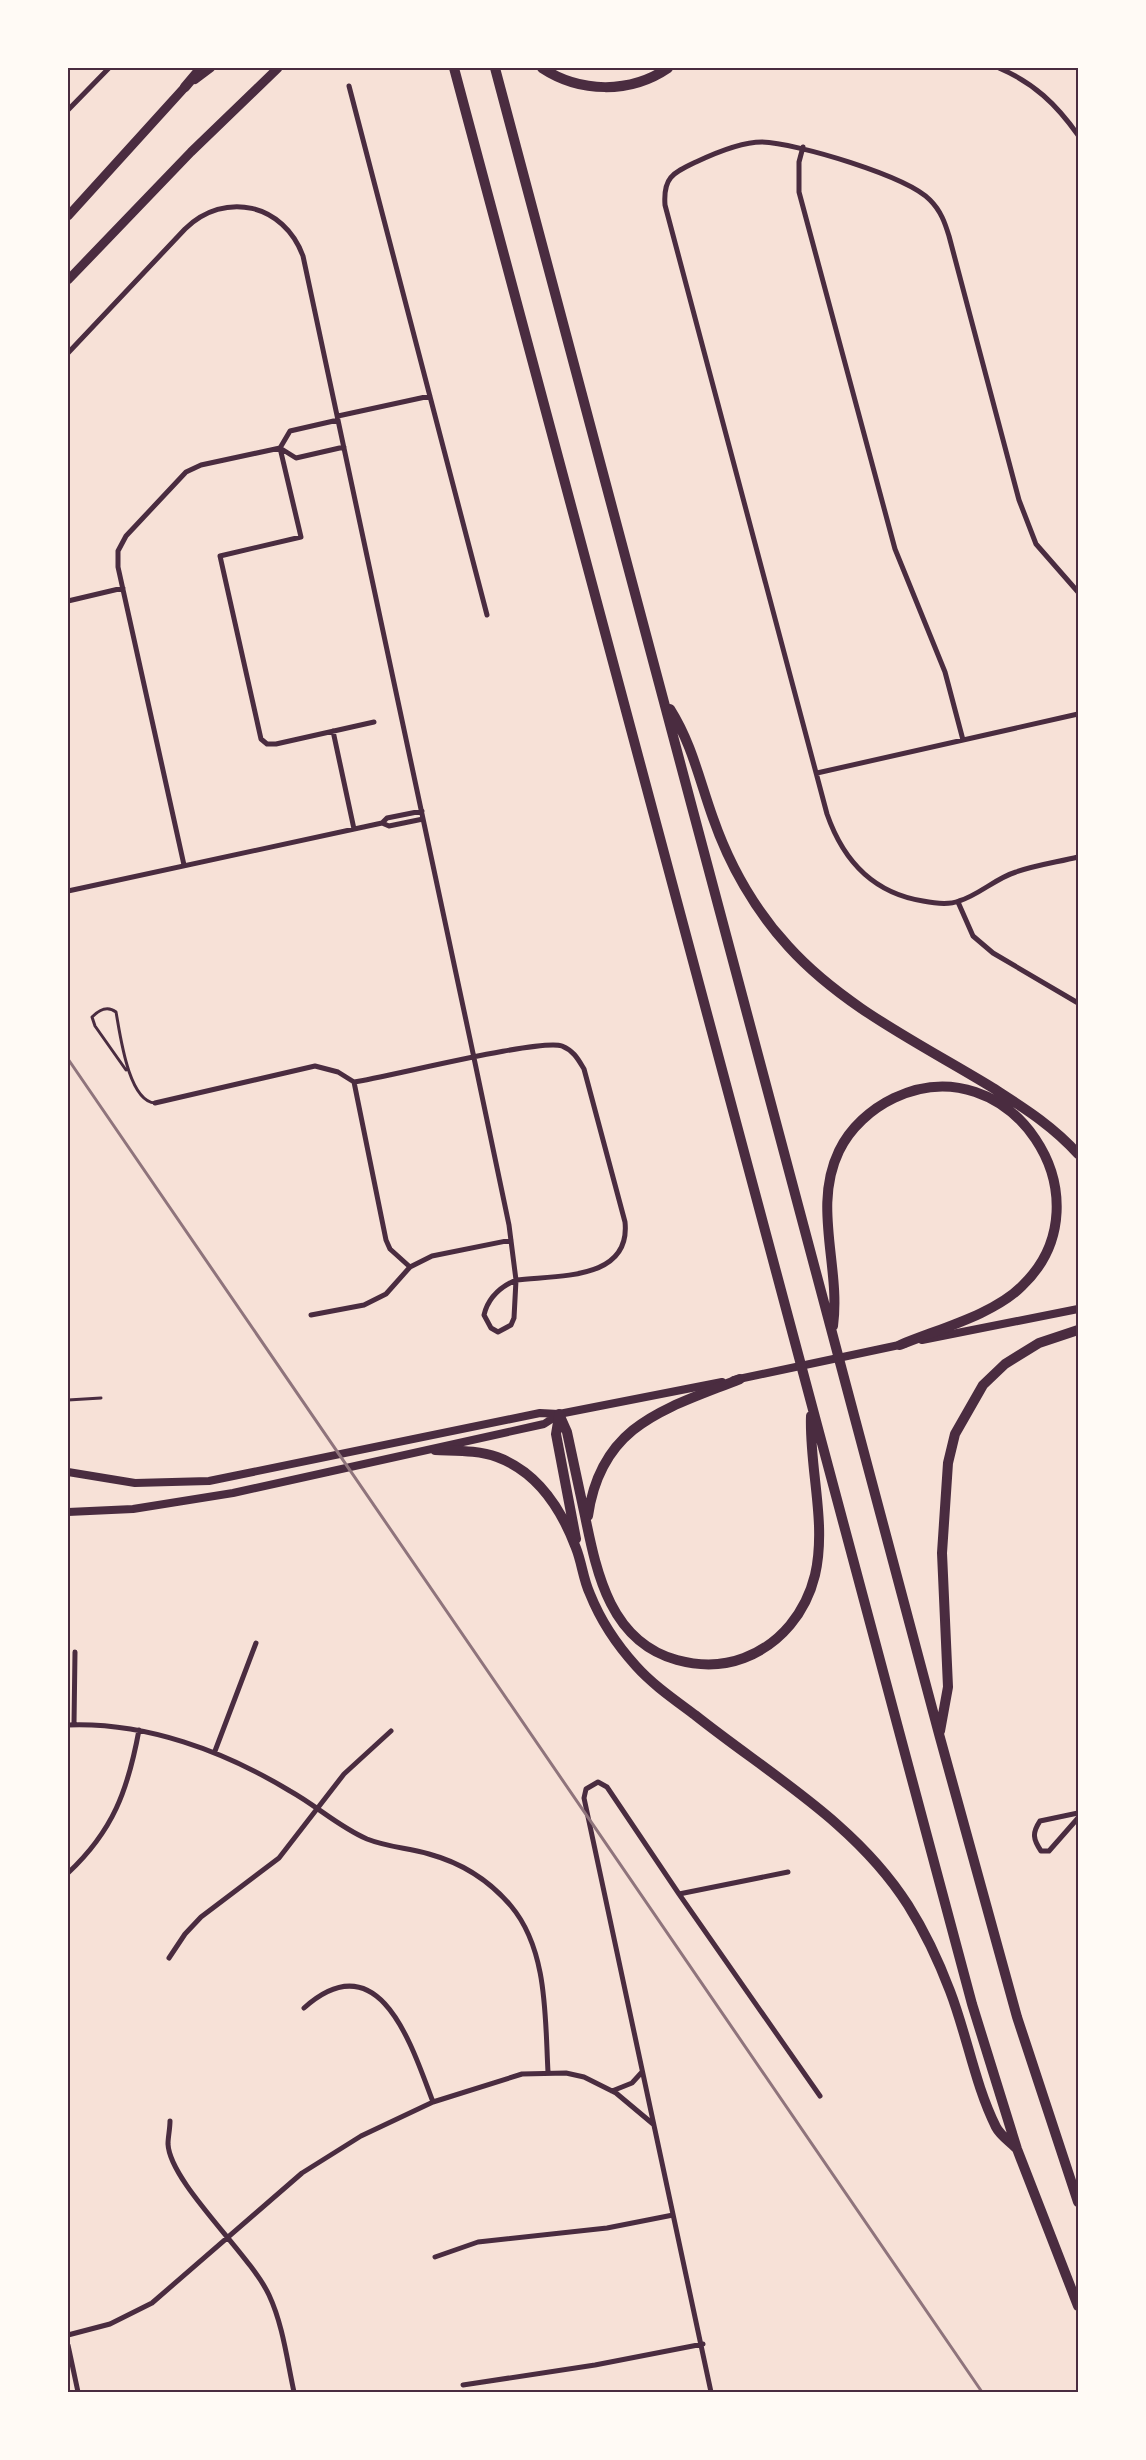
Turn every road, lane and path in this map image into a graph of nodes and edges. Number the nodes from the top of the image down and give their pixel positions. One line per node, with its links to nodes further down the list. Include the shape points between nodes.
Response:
1 (109, 68): 12 (street)
2 (201, 68): 11 (highway)
3 (211, 68): 11 (main road)
4 (278, 68): 16 (highway)
5 (454, 68): 57 (highway)
6 (495, 68): 26 (highway)
7 (542, 68): 8 (highway, via 570,83 608,87 628,86)
8 (668, 68)
9 (999, 68): 13 (street, via 1040,89)
10 (349, 86): 18 (street)
11 (185, 87): 15 (highway)
12 (68, 110)
13 (1078, 135)
14 (803, 147): 23 (street, via 914,188 942,216 1019,500 1036,544); 30 (street, via 800,192 848,375 896,549 945,672); 31 (street, via 760,142 717,152 681,169 665,183 665,205)
15 (68, 216)
16 (68, 280)
17 (68, 353): 19 (street, via 194,220 231,206 259,209 282,223 299,245)
18 (430, 396): 19 (street); 25 (street)
19 (338, 418): 20 (street); 21 (street, via 290,431)
20 (344, 447): 21 (street, via 296,458); 32 (street)
21 (280, 448): 22 (street, via 201,465 186,472 126,536 118,551); 29 (street, via 301,537 220,556 261,739 276,744)
22 (123, 588): 24 (street); 37 (street)
23 (1078, 592)
24 (68, 601)
25 (487, 615)
26 (663, 697): 45 (highway, via 686,734 730,860 754,902 788,946 852,1002 1042,1119); 52 (highway)
27 (1078, 714): 30 (street)
28 (374, 722): 29 (street)
29 (333, 731): 35 (street)
30 (963, 740): 31 (street)
31 (817, 773): 39 (street, via 833,831 852,862 884,889 907,898 932,903)
32 (422, 811): 33 (street); 34 (street, via 387,818)
33 (423, 819): 34 (street); 41 (street)
34 (382, 824): 35 (street)
35 (354, 830): 37 (street)
36 (1078, 857): 39 (street, via 1015,872)
37 (184, 866): 38 (street)
38 (68, 891)
39 (958, 902): 40 (street, via 974,936 993,953)
40 (1078, 1003)
41 (474, 1059): 43 (street); 46 (street); 48 (street, via 544,1044 561,1046 576,1054 584,1069 625,1222 627,1238 622,1253 610,1264 565,1275)
42 (126, 1070): 42 (lane, via 116,1012 106,1008 98,1011 92,1017 95,1026); 44 (lane, via 147,1100)
43 (354, 1082): 44 (street, via 338,1072 315,1066); 47 (street, via 386,1240)
44 (155, 1103)
45 (1078, 1154)
46 (511, 1240): 47 (street, via 432,1257); 48 (street)
47 (410, 1267): 50 (street, via 386,1294 364,1305)
48 (516, 1280): 48 (street, via 504,1285 486,1307 485,1322 498,1332 512,1325)
49 (1078, 1309): 53 (main road)
50 (311, 1315)
51 (1078, 1330): 69 (highway, via 1039,1343 1005,1364 983,1385 955,1434 948,1463 942,1553 948,1687)
52 (832, 1332): 53 (highway, via 836,1300 827,1197 840,1149 868,1114 899,1096 944,1087 974,1092 1017,1116 1041,1147 1055,1185 1053,1235 1039,1265 1010,1296 996,1306); 69 (highway)
53 (900, 1345): 54 (main road)
54 (740, 1379): 58 (main road); 62 (highway, via 676,1404 625,1436 598,1472)
55 (101, 1398): 56 (lane)
56 (68, 1400)
57 (811, 1404): 62 (highway, via 810,1448 818,1526 815,1576 796,1617 778,1638 756,1652 719,1664 686,1663 652,1650 622,1624 604,1591); 86 (highway, via 972,2004)
58 (559, 1414): 59 (main road, via 544,1424); 60 (main road, via 540,1413 218,1479 174,1484 115,1482); 62 (highway, via 567,1432); 63 (highway, via 556,1434)
59 (435, 1450): 61 (main road, via 186,1502); 63 (highway, via 483,1454 524,1471 552,1500)
60 (68, 1472)
61 (68, 1512)
62 (586, 1525)
63 (576, 1549): 86 (highway, via 595,1606 635,1665 844,1830 895,1887 919,1925 950,1991 997,2130)
64 (256, 1643): 70 (street)
65 (75, 1652): 66 (street)
66 (71, 1725): 67 (street)
67 (139, 1730): 70 (street); 75 (street, via 129,1778 118,1806 96,1843)
68 (391, 1731): 71 (street, via 344,1774)
69 (939, 1734): 87 (highway, via 1020,2028)
70 (215, 1751): 71 (street)
71 (318, 1810): 77 (street, via 279,1858 201,1917); 79 (street, via 368,1839 451,1861 477,1874 513,1908 538,1966)
72 (1078, 1813): 73 (street, via 1040,1821 1033,1831 1041,1851 1049,1851)
73 (1078, 1818)
74 (788, 1872): 76 (street)
75 (68, 1873)
76 (679, 1894): 80 (street, via 607,1787 592,1783 584,1798); 82 (street)
77 (169, 1958)
78 (304, 2008): 83 (street, via 321,1994 342,1987 364,1990 377,1997 399,2020)
79 (548, 2072): 81 (street, via 584,2077); 83 (street, via 490,2082)
80 (642, 2073): 81 (street, via 632,2083); 85 (street)
81 (612, 2091): 85 (street)
82 (820, 2096)
83 (433, 2102): 89 (street, via 330,2154)
84 (170, 2121): 89 (street, via 168,2144 175,2167)
85 (653, 2124): 88 (street)
86 (1017, 2149): 91 (highway)
87 (1078, 2202)
88 (673, 2215): 90 (street, via 607,2228 478,2242); 93 (street)
89 (226, 2237): 92 (street, via 152,2302 110,2324); 97 (street, via 248,2259 269,2294)
90 (435, 2257)
91 (1078, 2306)
92 (68, 2335)
93 (703, 2344): 95 (street); 98 (street)
94 (68, 2345): 96 (street)
95 (463, 2385)
96 (78, 2392)
97 (294, 2392)
98 (711, 2392)

